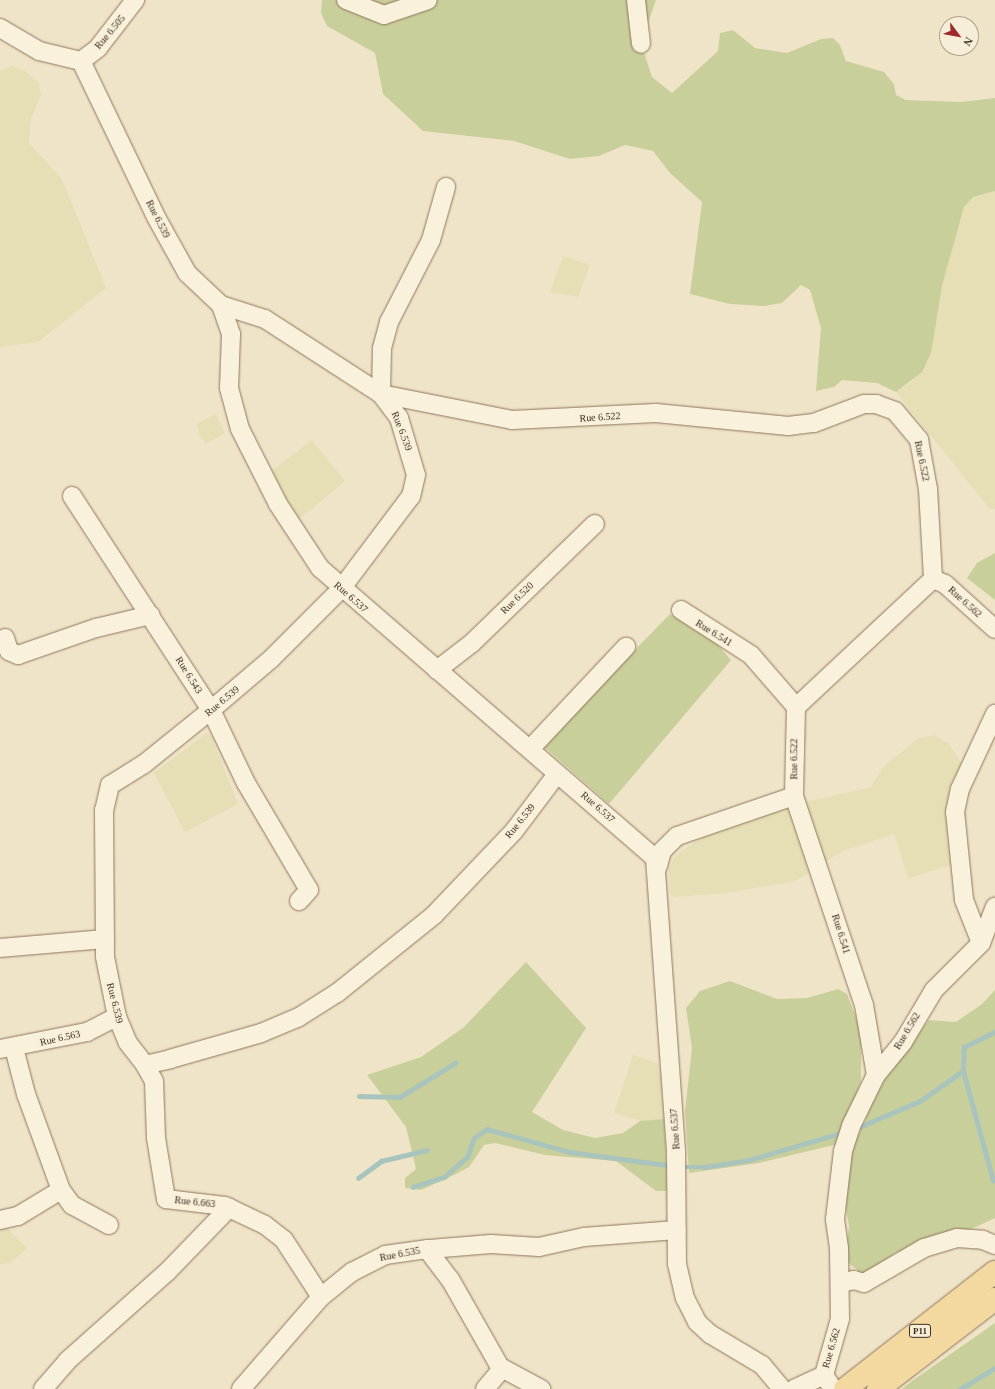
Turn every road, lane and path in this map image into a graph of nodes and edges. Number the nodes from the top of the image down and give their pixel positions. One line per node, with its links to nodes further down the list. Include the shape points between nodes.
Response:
1 (135, 0): 7 (street, Rue 6.505, via 98,48)
2 (346, 0): 3 (street, via 384,15)
3 (428, 0)
4 (636, 0): 6 (street)
5 (0, 28): 7 (street, via 39,51)
6 (641, 44)
7 (81, 61): 9 (street, Rue 6.539, via 156,217 187,273)
8 (446, 187): 10 (street, via 431,240 389,322 382,349)
9 (220, 305): 10 (street, Rue 6.539, via 265,319); 14 (street, Rue 6.537, via 231,334 229,388 240,429 301,542)
10 (381, 394): 13 (street, Rue 6.522, via 512,420 541,421 656,413 788,426 814,423 864,404 885,406 902,417 919,440 928,489); 14 (street, Rue 6.539, via 399,418 415,482 410,496)
11 (72, 496): 16 (street, Rue 6.543)
12 (595, 524): 20 (street, Rue 6.520, via 472,643)
13 (934, 579): 17 (street, Rue 6.562, via 945,584); 21 (street)
14 (341, 589): 20 (street, Rue 6.537); 22 (street, Rue 6.539, via 271,659)
15 (681, 610): 21 (street, Rue 6.541, via 751,655)
16 (150, 615): 18 (street, via 96,628 18,655 9,651); 22 (street, Rue 6.543)
17 (995, 629)
18 (4, 638)
19 (626, 648): 24 (street)
20 (437, 670): 24 (street, Rue 6.537)
21 (796, 707): 26 (street, Rue 6.522)
22 (211, 710): 28 (street, Rue 6.543, via 246,783 309,890); 30 (street, Rue 6.539, via 144,764 110,785 104,810)
23 (995, 714): 31 (street, via 960,789 955,812 964,900)
24 (531, 748): 25 (street, Rue 6.537)
25 (557, 774): 27 (street, Rue 6.537, via 650,853); 35 (street, Rue 6.539, via 514,830 434,915 337,993 299,1017 261,1033)
26 (794, 796): 27 (street, via 677,836 662,850); 36 (street, Rue 6.541, via 864,1005)
27 (658, 866): 41 (street, Rue 6.537, via 676,1153)
28 (299, 901)
29 (995, 907): 31 (street)
30 (105, 939): 32 (street); 33 (street, Rue 6.539)
31 (981, 943): 36 (street, Rue 6.562, via 934,990 903,1042)
32 (0, 948)
33 (117, 1017): 34 (street, Rue 6.563, via 87,1032); 35 (street, Rue 6.539, via 128,1043)
34 (7, 1049): 37 (street)
35 (145, 1065): 38 (street, Rue 6.663, via 154,1081 163,1195 167,1199)
36 (876, 1075): 45 (street, Rue 6.562, via 851,1126 836,1192)
37 (61, 1190): 39 (street, via 18,1216); 40 (street, via 72,1205)
38 (230, 1208): 46 (street, Rue 6.663, via 284,1240); 50 (street, via 168,1271 67,1361)
39 (0, 1220)
40 (109, 1225)
41 (676, 1230): 43 (street, via 584,1237 539,1247 491,1244); 54 (street, Rue 6.537, via 677,1264 685,1298 697,1322 716,1338 762,1365)
42 (995, 1246): 45 (street, via 983,1240 957,1238 924,1248 864,1283 854,1280)
43 (430, 1249): 46 (street, Rue 6.535, via 385,1255 369,1261); 48 (street, Rue 6.535)
44 (995, 1272): 56 (main road, P11)
45 (840, 1283): 49 (street, Rue 6.562, via 840,1319)
46 (321, 1297): 51 (street, Rue 6.535)
47 (995, 1299): 57 (main road, P11)
48 (502, 1369): 52 (street); 53 (street)
49 (828, 1382): 55 (street)
50 (43, 1389)
51 (241, 1389)
52 (485, 1389)
53 (541, 1389)
54 (782, 1389)
55 (794, 1389)
56 (845, 1389)
57 (878, 1389)

